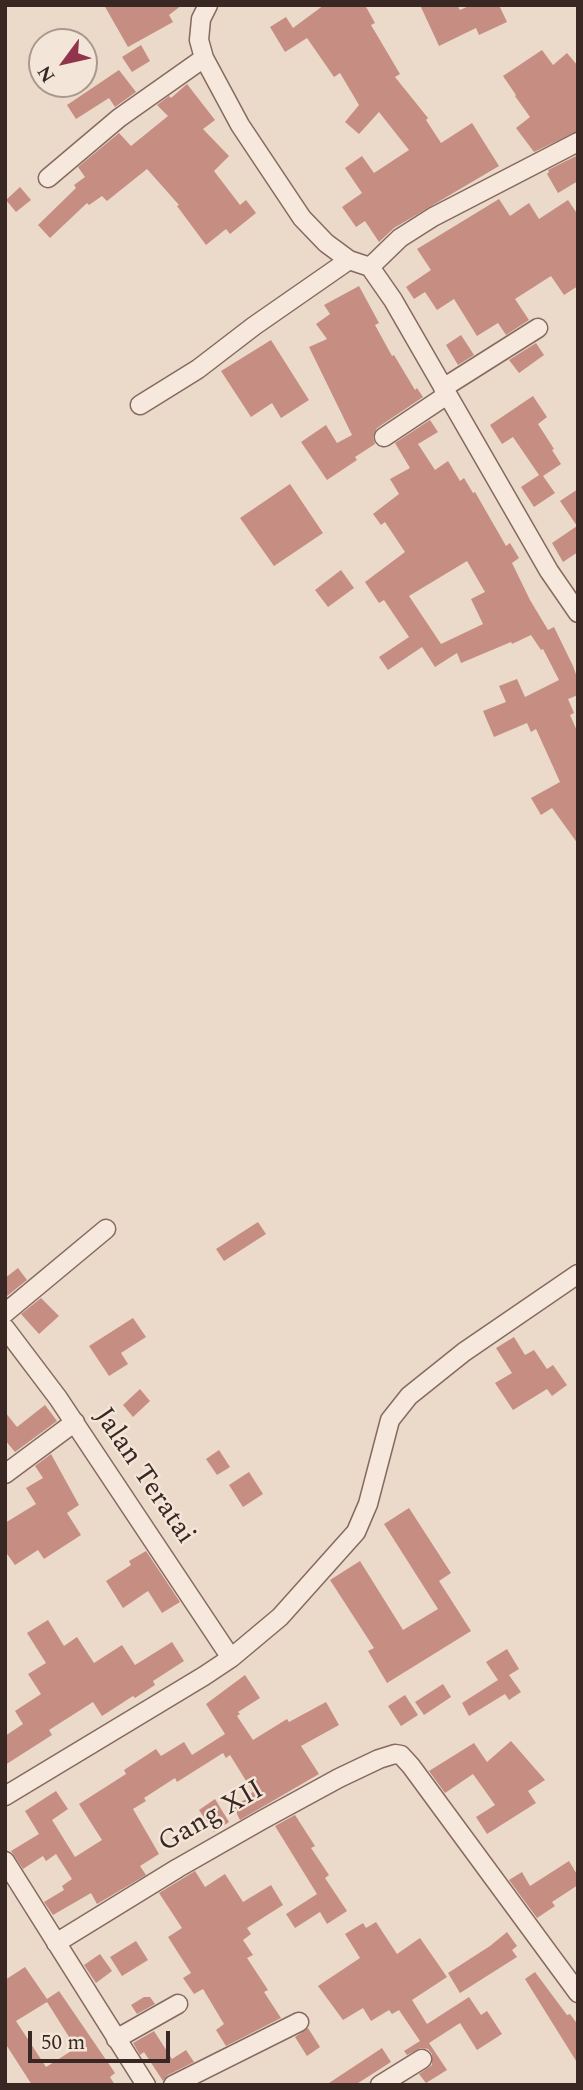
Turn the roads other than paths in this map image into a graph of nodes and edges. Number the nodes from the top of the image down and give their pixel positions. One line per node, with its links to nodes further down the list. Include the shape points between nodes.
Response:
1 (208, 5): 2 (street, via 199,28)
2 (204, 58): 4 (street, via 119,118); 5 (street, via 240,125 302,218)
3 (578, 142): 6 (street, via 433,217 400,238)
4 (48, 178)
5 (349, 260): 6 (street); 9 (street)
6 (370, 267): 8 (street)
7 (538, 328): 8 (street)
8 (445, 391): 10 (street); 11 (street)
9 (140, 405)
10 (384, 437)
11 (578, 613)
12 (106, 1229): 14 (street)
13 (578, 1275): 18 (street, via 464,1352 409,1396 390,1420 356,1532 280,1617)
14 (5, 1313)
15 (5, 1328): 16 (street, Jalan Teratai)
16 (75, 1422): 17 (street); 18 (street, Jalan Teratai)
17 (5, 1475)
18 (232, 1658): 19 (street)
19 (5, 1796)
20 (5, 1861): 21 (street)
21 (56, 1943): 22 (street, Gang XII, via 303,1797 390,1754 401,1755); 25 (street)
22 (578, 1993)
23 (178, 2004): 25 (street)
24 (299, 2022): 28 (street)
25 (116, 2039): 27 (street)
26 (422, 2059): 29 (street)
27 (146, 2085)
28 (173, 2085)
29 (380, 2085)

